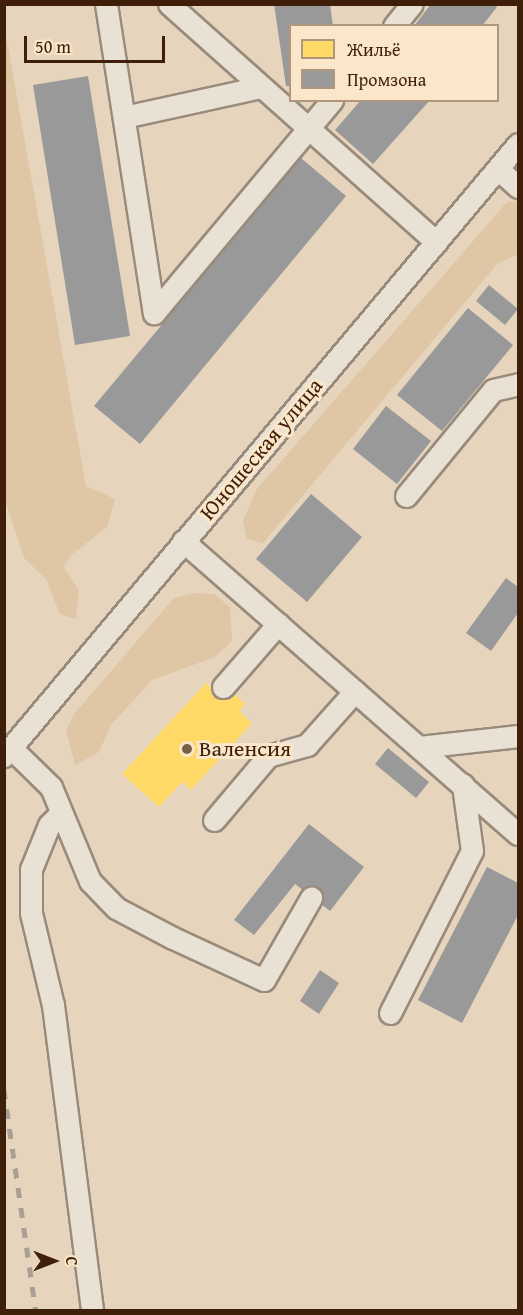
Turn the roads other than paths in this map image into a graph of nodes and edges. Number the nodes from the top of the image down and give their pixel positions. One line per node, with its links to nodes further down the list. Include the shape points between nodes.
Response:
1 (169, 4): 5 (street)
2 (412, 4): 4 (street)
3 (107, 5): 7 (street)
4 (396, 24)
5 (261, 87): 7 (street); 8 (street)
6 (330, 102): 8 (street)
7 (124, 117): 8 (street, via 154,313)
8 (308, 129): 12 (street)
9 (519, 144): 10 (street, Юношеская улица)
10 (498, 169): 11 (street); 12 (street, Юношеская улица)
11 (519, 187)
12 (436, 242): 15 (street, Юношеская улица)
13 (519, 384): 14 (street, via 493,390)
14 (406, 496)
15 (183, 541): 16 (street); 21 (street, Юношеская улица)
16 (278, 624): 17 (street); 18 (street)
17 (223, 687)
18 (355, 691): 20 (street); 24 (street, via 307,745 268,756)
19 (519, 736): 20 (street)
20 (419, 747): 22 (street)
21 (8, 752): 23 (street, via 51,788)
22 (463, 785): 25 (street); 27 (street, via 472,851)
23 (61, 813): 26 (street, via 90,881 116,908 264,980); 28 (street, via 49,825 31,869 31,913 53,1005)
24 (214, 820)
25 (519, 834)
26 (311, 898)
27 (390, 1013)
28 (92, 1311)

